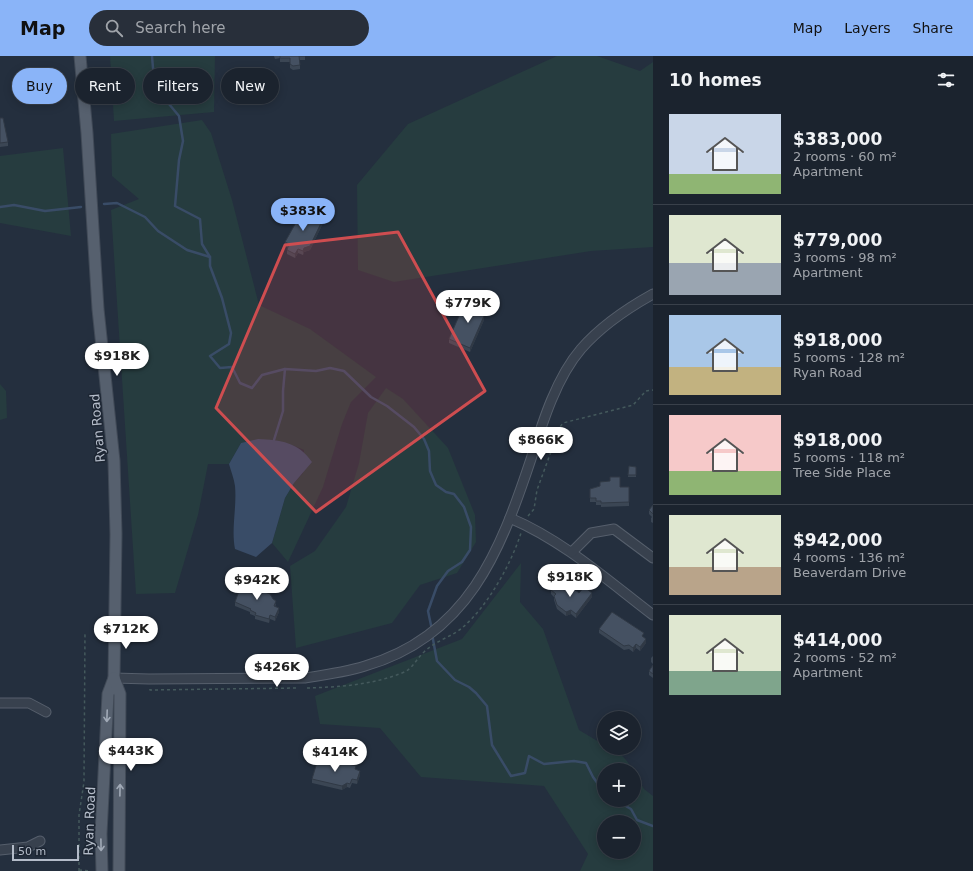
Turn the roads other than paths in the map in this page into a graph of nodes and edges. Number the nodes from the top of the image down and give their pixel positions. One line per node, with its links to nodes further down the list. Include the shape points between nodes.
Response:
1 (80, 56): 7 (main road, Ryan Road, via 98,309 114,461)
2 (653, 294): 3 (street, via 608,324 581,350 559,384 544,419)
3 (510, 518): 4 (street, via 544,534); 7 (street, via 480,580 455,613 411,647 364,666 305,678)
4 (572, 552): 5 (street, via 591,533 614,529); 6 (street)
5 (653, 558)
6 (653, 615)
7 (114, 678): 12 (main road, Ryan Road, one-way to 12, via 108,694 101,834); 13 (main road, Ryan Road, one-way to 7, via 120,694)
8 (0, 704): 9 (street, via 29,703)
9 (46, 712)
10 (40, 841): 11 (street, via 28,847)
11 (0, 850)
12 (102, 871)
13 (119, 871)

